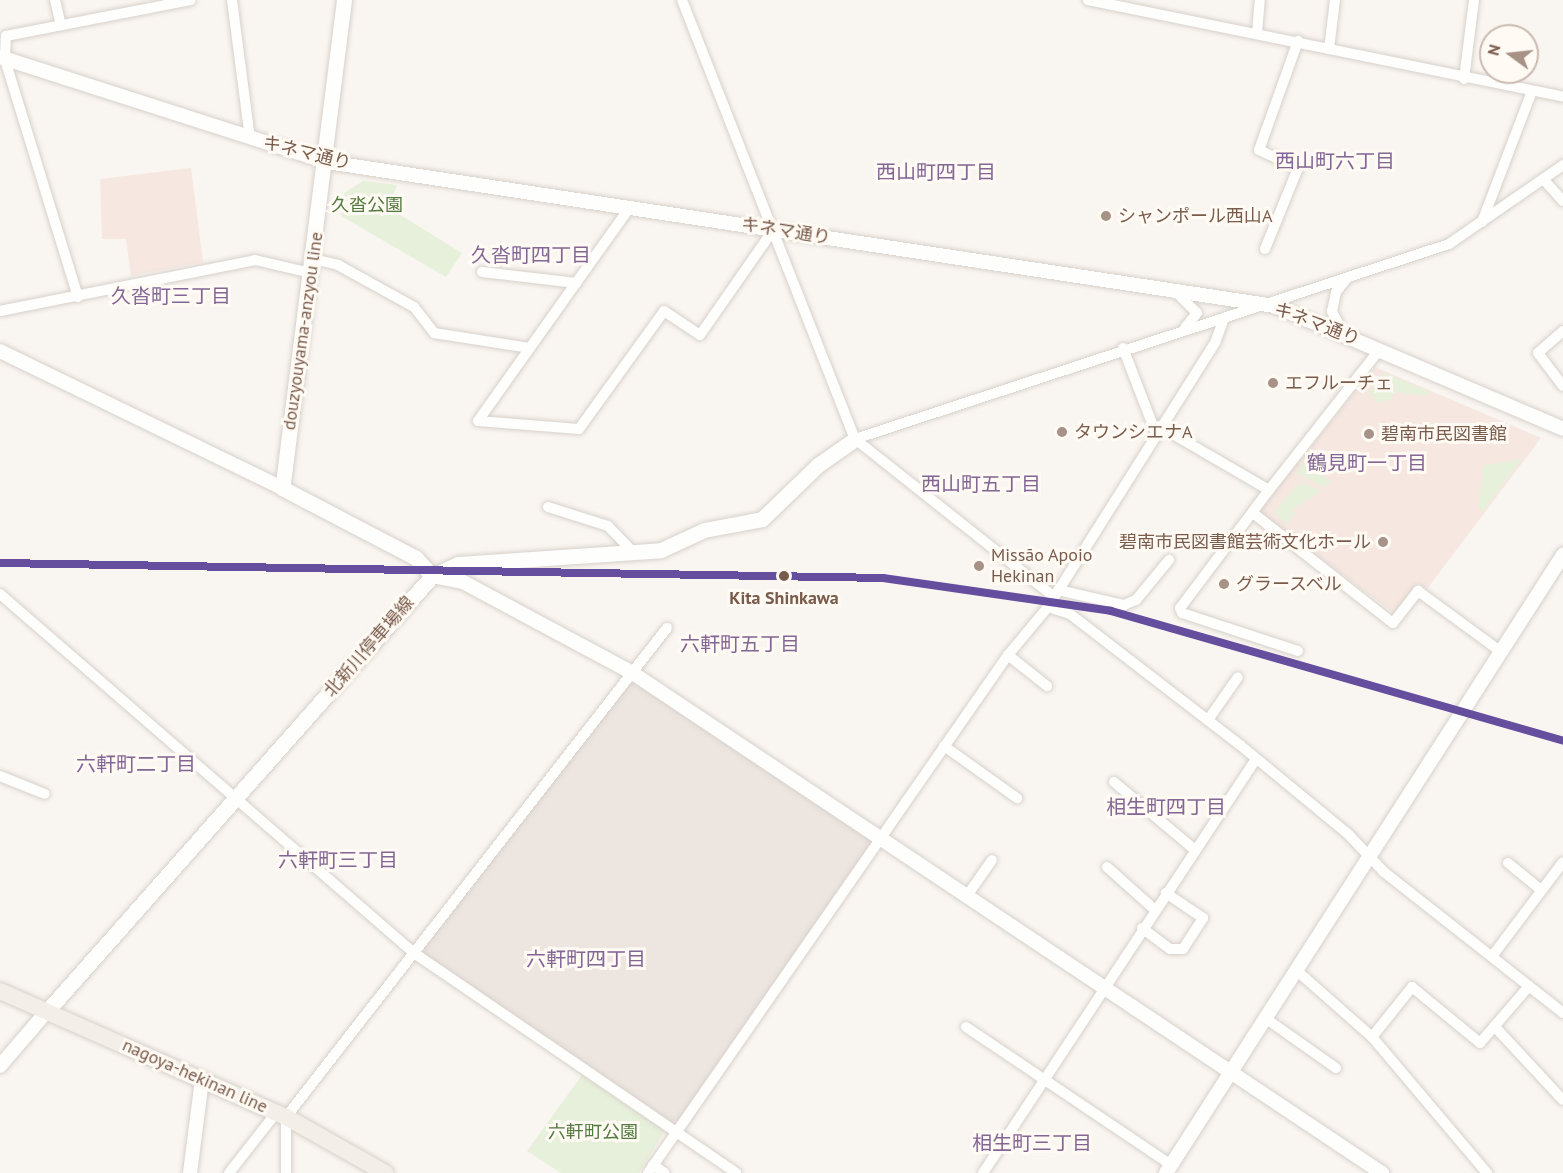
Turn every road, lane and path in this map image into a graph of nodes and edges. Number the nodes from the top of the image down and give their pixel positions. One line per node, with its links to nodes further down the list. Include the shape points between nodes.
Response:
1 (55, 0): 10 (street)
2 (191, 0): 10 (street)
3 (232, 0): 18 (street)
4 (344, 0): 19 (main road, douzyouyama-anzyou line)
5 (682, 0): 25 (street)
6 (1089, 0): 11 (street)
7 (1260, 0): 11 (street)
8 (1335, 0): 13 (street)
9 (1474, 0): 15 (street)
10 (60, 22): 14 (street, via 6,36)
11 (1257, 32): 12 (street)
12 (1298, 41): 13 (street); 26 (street, via 1259,150 1298,168)
13 (1329, 49): 15 (street)
14 (2, 58): 18 (street, キネマ通り); 32 (street)
15 (1464, 79): 16 (street)
16 (1532, 91): 17 (street); 24 (street)
17 (1563, 97)
18 (250, 138): 19 (street, キネマ通り)
19 (327, 162): 23 (street, キネマ通り); 27 (main road, douzyouyama-anzyou line)
20 (1563, 165): 21 (street)
21 (1544, 180): 22 (street); 24 (street)
22 (1563, 201)
23 (630, 207): 25 (street, キネマ通り); 30 (street)
24 (1482, 222): 29 (street, via 1449,244)
25 (774, 230): 31 (street, キネマ通り); 39 (street, via 700,335 664,311 579,429 478,421); 46 (street)
26 (1264, 249)
27 (312, 266): 32 (street, via 255,260); 39 (street, via 338,265 414,307 434,333); 47 (main road, douzyouyama-anzyou line)
28 (482, 272): 30 (street)
29 (1346, 279): 33 (street); 38 (street, via 1336,291 1332,311)
30 (576, 283): 39 (street)
31 (1166, 290): 33 (street, キネマ通り); 37 (street, via 1194,304 1195,320)
32 (78, 297): 34 (street)
33 (1275, 306): 35 (street); 38 (street, キネマ通り)
34 (0, 311)
35 (1224, 318): 37 (street); 44 (street, via 1215,343)
36 (1563, 331): 43 (street, via 1538,353)
37 (1180, 332): 40 (street)
38 (1344, 334): 41 (street, キネマ通り)
39 (530, 348)
40 (1123, 348): 44 (street); 46 (street)
41 (1380, 349): 45 (street, キネマ通り); 48 (street)
42 (0, 351): 47 (street)
43 (1563, 386)
44 (1157, 428): 48 (street); 56 (street)
45 (1563, 429)
46 (855, 439): 51 (main road, 北新川停車場線, via 818,465 762,519 704,530 661,550); 56 (street)
47 (282, 488): 54 (main road, via 416,558)
48 (1269, 490): 50 (street)
49 (548, 507): 51 (street, via 608,526)
50 (1253, 513): 58 (street, via 1180,608); 59 (street, via 1393,623 1418,591)
51 (633, 552): 54 (main road, 北新川停車場線, via 458,564)
52 (1563, 555): 59 (street)
53 (1169, 560): 56 (street, via 1136,600 1124,606)
54 (432, 576): 61 (street, via 463,582); 71 (main road, 北新川停車場線)
55 (0, 594): 71 (street)
56 (1053, 598): 60 (street); 64 (street)
57 (667, 628): 61 (street)
58 (1298, 651)
59 (1500, 651): 74 (street)
60 (1008, 655): 63 (street); 65 (street)
61 (631, 672): 72 (street); 84 (street)
62 (1238, 677): 64 (street)
63 (1047, 686)
64 (1208, 720): 66 (street)
65 (944, 746): 70 (street); 72 (street)
66 (1256, 759): 73 (street); 74 (street)
67 (0, 776): 69 (street)
68 (1114, 782): 73 (street)
69 (45, 794)
70 (1017, 798)
71 (236, 799): 84 (street); 90 (main road, 北新川停車場線)
72 (882, 834): 80 (street); 103 (street)
73 (1196, 850): 81 (street)
74 (1370, 857): 85 (street); 86 (street)
75 (993, 860): 80 (street)
76 (1563, 862): 79 (street)
77 (1508, 863): 79 (street)
78 (1107, 867): 82 (street)
79 (1541, 891): 85 (street)
80 (969, 893): 87 (street)
81 (1166, 893): 82 (street); 83 (street, via 1203,918 1183,948 1170,949)
82 (1154, 909): 83 (street)
83 (1142, 928): 87 (street)
84 (414, 953): 102 (street); 103 (street)
85 (1492, 955): 88 (street)
86 (1296, 970): 92 (street); 95 (street)
87 (1104, 986): 98 (street); 100 (street)
88 (1529, 986): 91 (street); 94 (street)
89 (0, 991): 90 (main road, nagoya-hekinan line)
90 (48, 1010): 96 (street); 99 (main road, nagoya-hekinan line)
91 (1563, 1012)
92 (1265, 1018): 97 (street); 98 (street)
93 (966, 1027): 100 (street)
94 (1496, 1028): 95 (street, via 1480,1043 1412,987); 101 (street)
95 (1372, 1037): 114 (street)
96 (0, 1066)
97 (1336, 1068)
98 (1232, 1072): 105 (street); 113 (street)
99 (202, 1079): 102 (main road, nagoya-hekinan line); 106 (street)
100 (1044, 1079): 105 (street); 112 (street)
101 (1563, 1100)
102 (281, 1115): 107 (street); 108 (street); 109 (main road, nagoya-hekinan line)
103 (675, 1132): 104 (street); 111 (street)
104 (651, 1169): 110 (street)
105 (1168, 1169)
106 (190, 1173)
107 (229, 1173)
108 (286, 1173)
109 (385, 1173)
110 (665, 1173)
111 (736, 1173)
112 (983, 1173)
113 (1382, 1173)
114 (1486, 1173)

